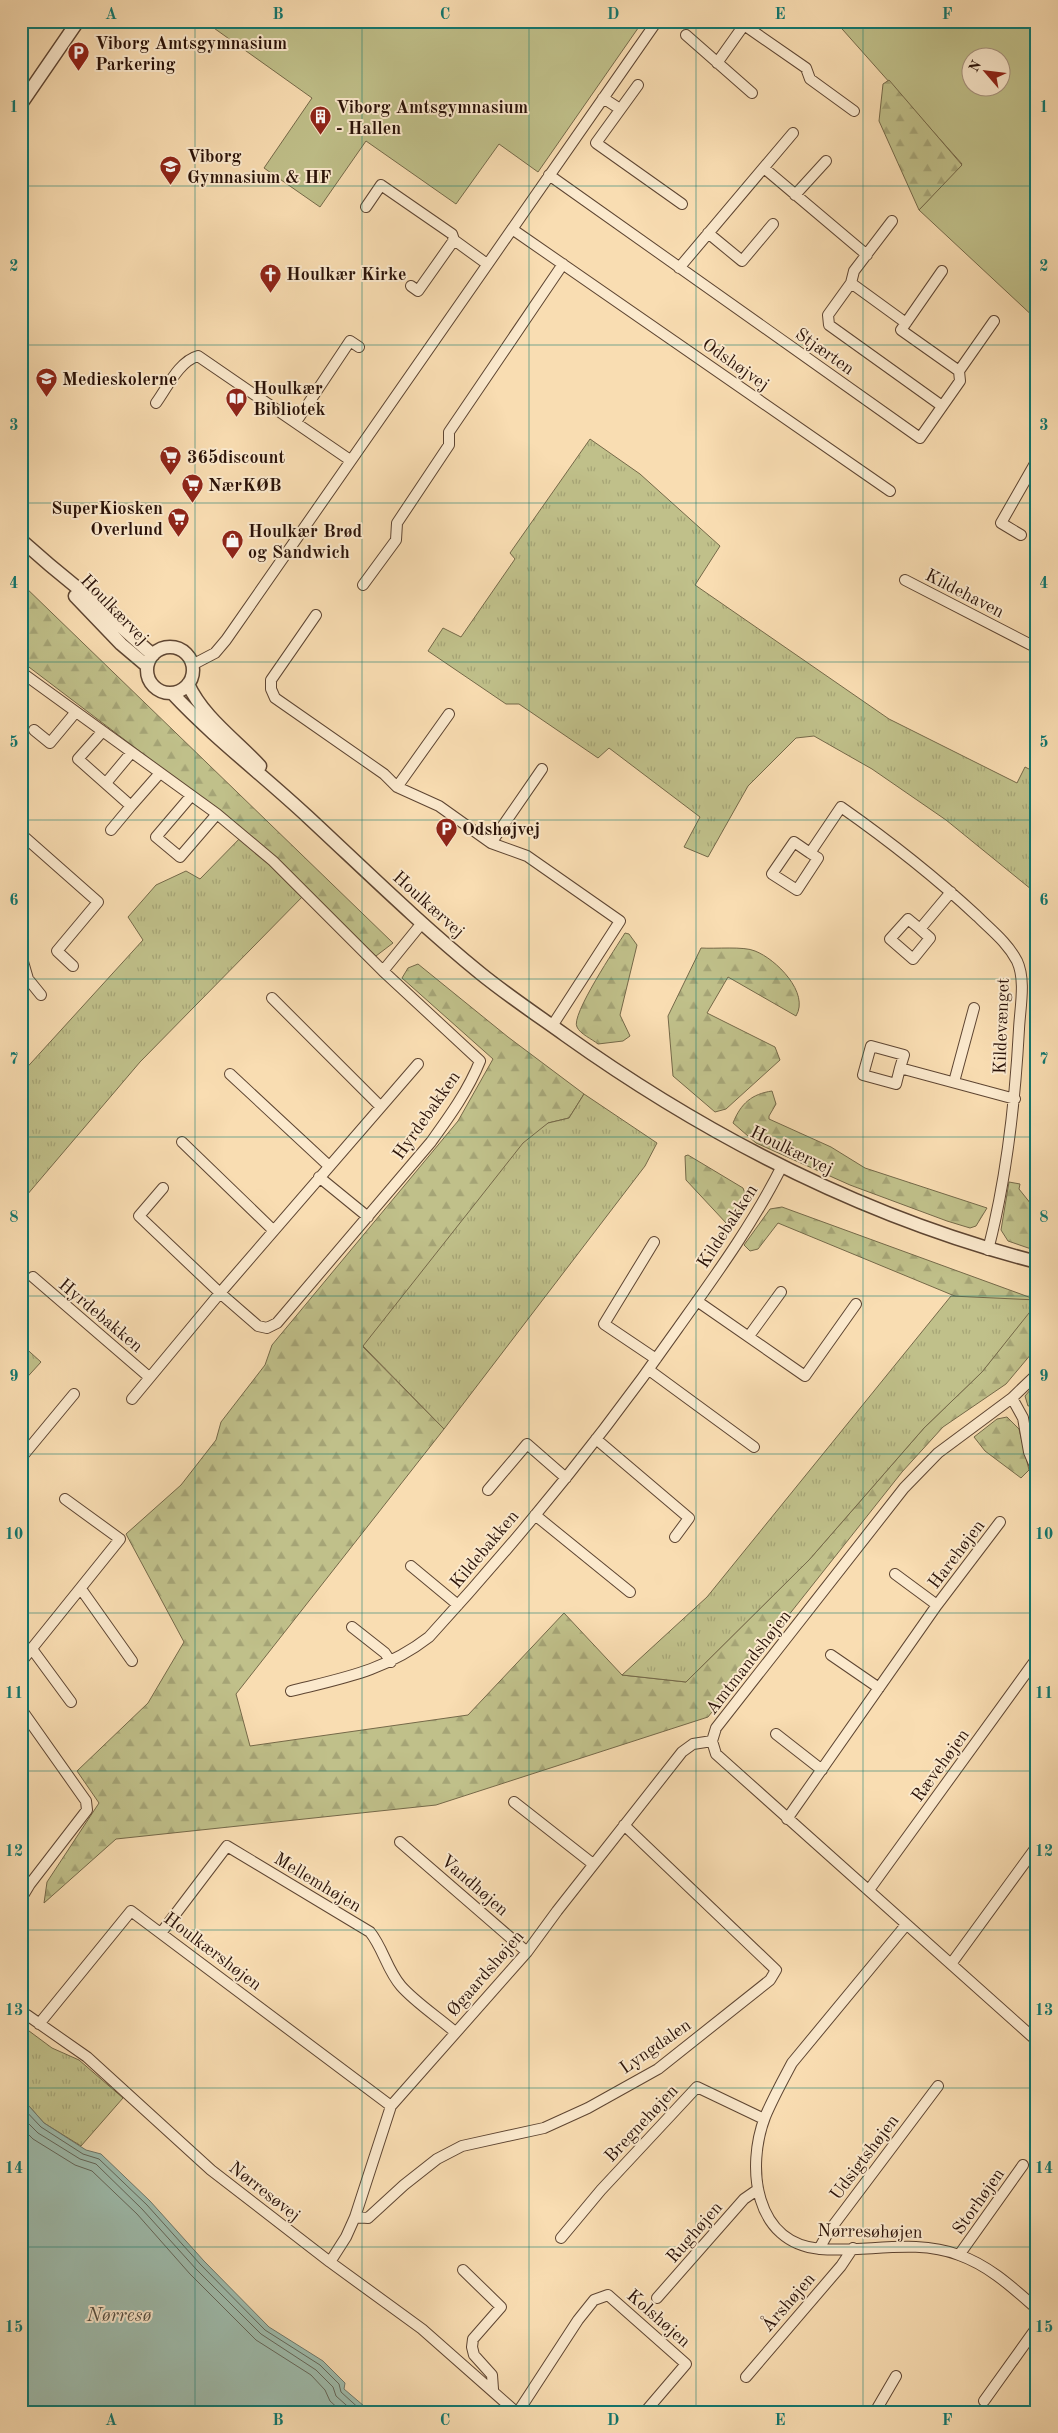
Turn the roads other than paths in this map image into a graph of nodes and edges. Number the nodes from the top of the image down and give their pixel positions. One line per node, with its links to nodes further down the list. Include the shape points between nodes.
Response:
1 (78, 21): 7 (street)
2 (657, 21): 9 (street)
3 (743, 23): 5 (street); 12 (street, via 806,68 810,79)
4 (686, 35): 5 (street)
5 (717, 63): 8 (street)
6 (638, 85): 11 (street)
7 (26, 88): 10 (street)
8 (752, 93)
9 (603, 98): 11 (street); 16 (street)
10 (21, 104)
11 (620, 109): 18 (street, via 596,143)
12 (854, 111)
13 (794, 133): 15 (street)
14 (826, 161): 17 (street)
15 (764, 168): 17 (street); 23 (street)
16 (549, 175): 22 (street); 28 (street, Stjærten)
17 (795, 194): 25 (street)
18 (682, 204)
19 (366, 207): 24 (street, via 381,185 452,234)
20 (892, 221): 25 (street, Stjærten)
21 (773, 224): 23 (street, via 742,261)
22 (512, 229): 26 (street); 27 (street, Odshøjvej)
23 (708, 233): 28 (street)
24 (454, 240): 26 (street); 31 (street, via 418,291)
25 (867, 255): 30 (street, Stjærten, via 854,271)
26 (487, 264): 39 (street)
27 (563, 264): 41 (street, Odshøjvej); 45 (street, via 449,432 449,445 397,523 396,540)
28 (679, 268): 37 (street, Stjærten, via 920,438)
29 (942, 271): 33 (street)
30 (852, 283): 33 (street); 37 (street, Stjærten, via 828,315 829,325)
31 (411, 286)
32 (994, 321): 35 (street, Stjærten)
33 (906, 323): 35 (street, via 901,330)
34 (359, 347): 38 (street, via 350,341)
35 (959, 371): 37 (street, Stjærten, via 960,381)
36 (156, 403): 38 (street, via 182,366 198,356)
37 (942, 406)
38 (296, 422): 39 (street)
39 (350, 460): 49 (street, via 226,640 215,653)
40 (1037, 460): 42 (street, via 1001,523)
41 (890, 491)
42 (1021, 535)
43 (21, 540): 48 (street, Houlkærvej, via 80,590)
44 (905, 580): 47 (street, Kildehaven)
45 (363, 585)
46 (316, 615): 61 (street, via 271,680 275,698 384,774)
47 (1037, 648)
48 (150, 660): 49 (street, via 167,647 179,649); 52 (street, via 148,676 153,686 162,692)
49 (192, 665): 51 (street)
50 (21, 672): 53 (street, Hyrdebakken)
51 (188, 684): 52 (street); 63 (street, Houlkærvej, via 207,712)
52 (172, 693): 63 (street, Houlkærvej)
53 (75, 713): 55 (street, via 50,743); 56 (street, Hyrdebakken)
54 (449, 714): 61 (street)
55 (34, 730)
56 (102, 732): 57 (street, Hyrdebakken); 60 (street, via 78,758)
57 (131, 753): 59 (street, Hyrdebakken); 60 (street)
58 (542, 768): 68 (street)
59 (160, 773): 62 (street, Hyrdebakken); 64 (street)
60 (106, 783): 64 (street)
61 (397, 787): 68 (street, via 439,806)
62 (192, 796): 65 (street, Hyrdebakken); 65 (street, via 156,837 180,857)
63 (290, 800): 71 (street, Houlkærvej)
64 (131, 806): 66 (street)
65 (217, 814): 75 (street, Hyrdebakken, via 273,861)
66 (111, 830)
67 (21, 834): 74 (street, via 98,902 57,950)
68 (492, 842): 79 (street, via 527,856 620,921)
69 (810, 853): 69 (street, via 794,842 772,874 797,890 818,858); 70 (street, Kildevænget, via 840,807)
70 (951, 892): 72 (street); 84 (street, Kildevænget, via 1006,944 1019,967 1022,985)
71 (422, 923): 75 (street); 79 (street, Houlkærvej, via 482,974)
72 (920, 929)
73 (21, 955): 76 (street, via 28,979)
74 (73, 966)
75 (383, 971): 91 (street, Hyrdebakken, via 480,1061 431,1142)
76 (41, 995)
77 (272, 998): 85 (street)
78 (974, 1008): 83 (street, Kildevænget)
79 (552, 1026): 88 (street, Houlkærvej, via 629,1080 711,1129)
80 (418, 1064): 85 (street, Hyrdebakken)
81 (900, 1068): 81 (street, via 896,1084 863,1075 871,1046 904,1055); 83 (street, Kildevænget)
82 (230, 1074): 87 (street)
83 (954, 1082): 84 (street, Kildevænget)
84 (1015, 1099): 94 (street, Kildevænget, via 1000,1201)
85 (380, 1106): 87 (street, Hyrdebakken)
86 (182, 1142): 92 (street)
87 (328, 1166): 89 (street, Hyrdebakken)
88 (782, 1166): 94 (street, Houlkærvej, via 858,1202); 99 (street, Kildebakken, via 745,1232)
89 (319, 1177): 91 (street); 92 (street, Hyrdebakken)
90 (163, 1188): 98 (street, Hyrdebakken, via 140,1216)
91 (368, 1217): 98 (street, Hyrdebakken, via 276,1323 267,1328 258,1326)
92 (273, 1230): 98 (street, Hyrdebakken)
93 (654, 1242): 102 (street, via 604,1324)
94 (988, 1250): 95 (street, Houlkærvej)
95 (1037, 1262)
96 (32, 1277): 105 (street, Hyrdebakken)
97 (782, 1292): 101 (street)
98 (220, 1293): 105 (street, Hyrdebakken)
99 (698, 1301): 101 (street); 102 (street, Kildebakken)
100 (856, 1304): 101 (street, via 804,1376)
101 (749, 1336)
102 (656, 1359): 103 (street, Kildebakken)
103 (649, 1370): 109 (street, Kildebakken); 110 (street)
104 (1037, 1374): 107 (street, Amtmandshøjen)
105 (148, 1377): 108 (street, Hyrdebakken)
106 (74, 1394): 111 (street)
107 (1012, 1398): 112 (street, via 1024,1418 1029,1452); 137 (street, Amtmandshøjen, via 938,1453 904,1488 716,1728)
108 (132, 1399)
109 (596, 1439): 113 (street, Kildebakken); 118 (street, via 689,1518)
110 (754, 1447)
111 (21, 1458)
112 (1037, 1471)
113 (566, 1478): 114 (street, Kildebakken, via 527,1444); 116 (street, Kildebakken)
114 (488, 1490)
115 (65, 1499): 121 (street, via 120,1539)
116 (535, 1514): 122 (street, Kildebakken); 123 (street, Kildebakken)
117 (1000, 1522): 124 (street, Harehøjen)
118 (675, 1536)
119 (411, 1566): 123 (street, Kildebakken)
120 (895, 1574): 124 (street, Harehøjen)
121 (80, 1589): 126 (street); 129 (street)
122 (630, 1592)
123 (458, 1605): 131 (street, Kildebakken, via 428,1637)
124 (938, 1605): 132 (street, Harehøjen)
125 (352, 1627): 131 (street, via 385,1653)
126 (32, 1649): 130 (street); 134 (street)
127 (831, 1655): 132 (street)
128 (1037, 1658): 145 (street, Rævehøjen)
129 (132, 1660)
130 (21, 1662)
131 (391, 1662): 133 (street, Kildebakken, via 360,1674)
132 (879, 1688): 138 (street, Harehøjen)
133 (291, 1691)
134 (71, 1702)
135 (21, 1709): 146 (street, via 86,1801 87,1810)
136 (776, 1734): 138 (street)
137 (712, 1740): 140 (street, Amtmandshøjen, via 716,1754); 141 (street, Øgaardshøjen, via 693,1744 682,1752)
138 (822, 1770): 140 (street, Harehøjen)
139 (514, 1802): 144 (street)
140 (787, 1819): 145 (street, Amtmandshøjen)
141 (624, 1825): 144 (street, Øgaardshøjen); 160 (street, Lyngdalen, via 776,1970 770,1980 658,2069 544,2128 462,2146 437,2159 368,2218)
142 (400, 1842): 149 (street, Vandhøjen)
143 (1037, 1846): 150 (street)
144 (593, 1864): 149 (street, Øgaardshøjen)
145 (869, 1890): 147 (street, Amtmandshøjen)
146 (21, 1899)
147 (906, 1925): 150 (street, Amtmandshøjen); 157 (street, Nørresøhøjen, via 792,2063)
148 (161, 1932): 152 (street, Houlkærshøjen, via 131,1911); 153 (street, Mellemhøjen, via 227,1846 370,1932 401,1986); 156 (street, Houlkærshøjen)
149 (527, 1952): 153 (street, Øgaardshøjen)
150 (951, 1964): 154 (street, Amtmandshøjen)
151 (23, 2014): 152 (street, Nørresøvej)
152 (39, 2024): 165 (street, Nørresøvej, via 87,2057 211,2170)
153 (455, 2032): 156 (street, Øgaardshøjen)
154 (1036, 2037)
155 (938, 2086): 163 (street, Udsigtshøjen, via 829,2231)
156 (391, 2106): 160 (street, Øgaardshøjen)
157 (764, 2119): 159 (street, Nørresøhøjen, via 758,2154); 161 (street, Bregnehøjen, via 697,2087)
158 (1023, 2165): 164 (street, Storhøjen)
159 (757, 2190): 163 (street, Nørresøhøjen, via 765,2215 781,2234 799,2244); 167 (street, Rughøjen, via 744,2199)
160 (355, 2217): 165 (street, Øgaardshøjen)
161 (561, 2238)
162 (853, 2248): 163 (street, Nørresøhøjen); 164 (street, Nørresøhøjen, via 911,2247); 171 (street, Årshøjen)
163 (819, 2249)
164 (959, 2255): 168 (street, Nørresøhøjen, via 986,2267)
165 (330, 2262): 172 (street, Nørresøvej, via 422,2329)
166 (463, 2270): 172 (street, Nørresøvej, via 501,2308 473,2339 472,2347 474,2355 492,2375)
167 (657, 2298)
168 (1037, 2309)
169 (1037, 2327): 173 (street)
170 (896, 2376): 176 (street)
171 (746, 2377)
172 (493, 2389): 174 (street, Nørresøvej)
173 (984, 2401)
174 (517, 2412): 175 (street, Kolshøjen, via 578,2320 594,2300 608,2295 686,2364)
175 (645, 2412)
176 (875, 2412)

